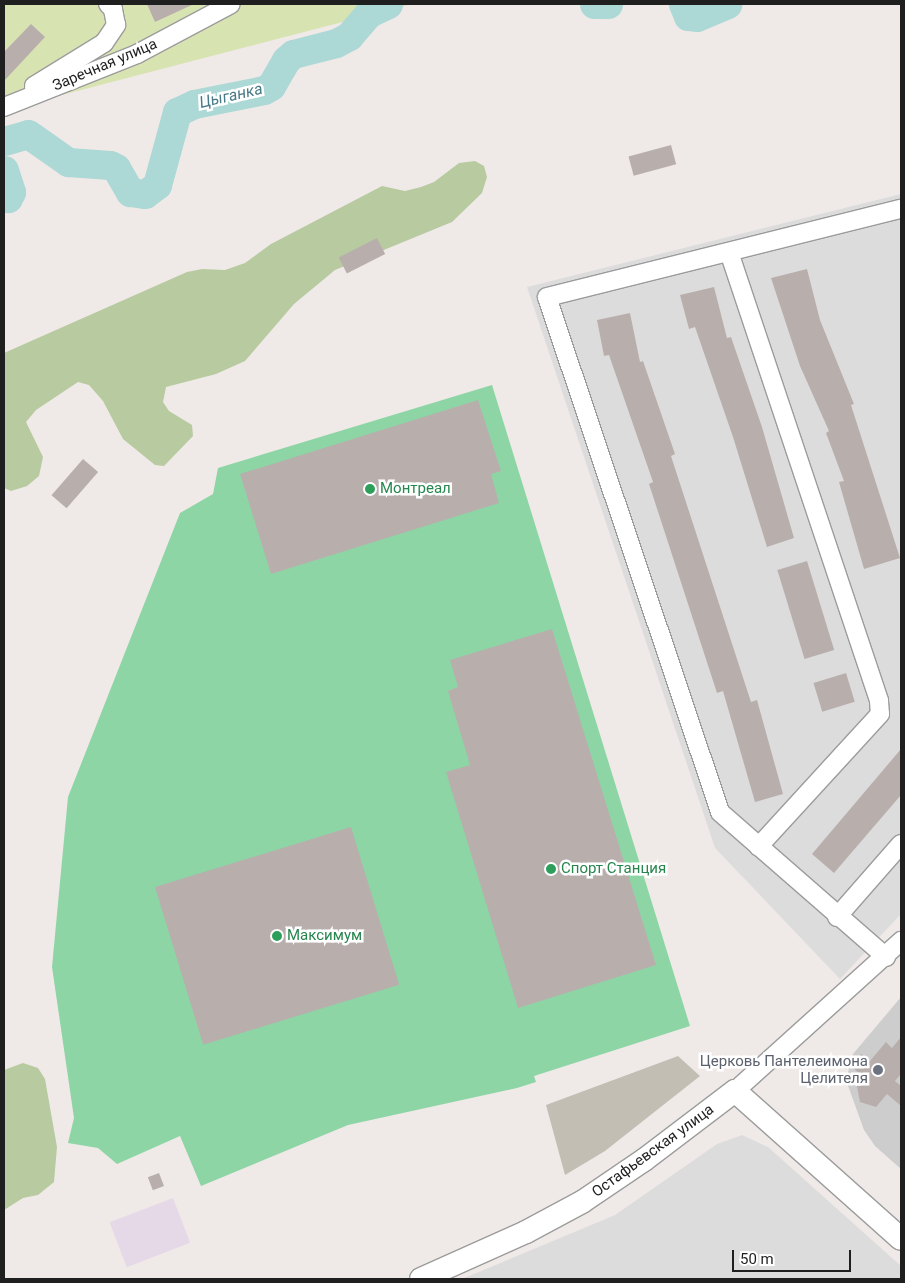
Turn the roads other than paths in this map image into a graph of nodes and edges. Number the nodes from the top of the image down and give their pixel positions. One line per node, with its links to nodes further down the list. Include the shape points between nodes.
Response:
1 (108, 4): 3 (street, via 113,9 116,25 104,43)
2 (231, 4): 3 (street, Заречная улица, via 137,54)
3 (4, 106)
4 (901, 209): 5 (street)
5 (729, 252): 7 (street, via 879,701 880,714); 7 (street, via 548,297 712,795 720,812)
6 (901, 844): 8 (street)
7 (758, 847): 8 (street)
8 (837, 917): 10 (street)
9 (901, 941): 10 (street, Остафьевская улица)
10 (886, 957): 11 (street, Остафьевская улица)
11 (735, 1091): 12 (street); 13 (street, Остафьевская улица, via 599,1191 526,1232)
12 (901, 1239)
13 (421, 1279)

